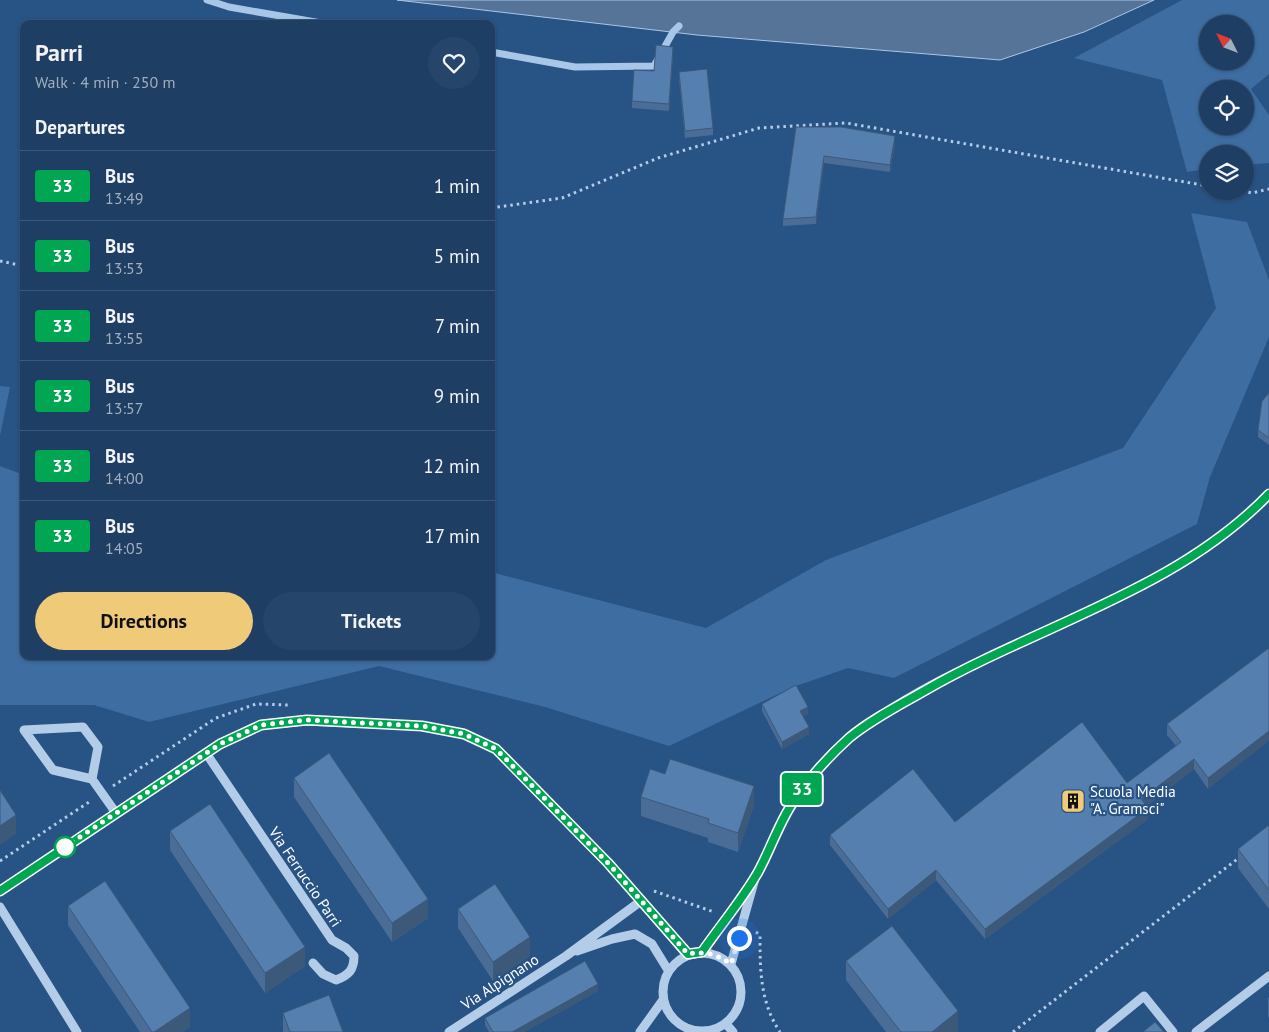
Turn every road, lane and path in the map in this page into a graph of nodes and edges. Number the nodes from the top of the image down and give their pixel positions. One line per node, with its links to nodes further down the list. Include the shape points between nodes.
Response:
1 (1199, 184): 4 (path, via 846,123 759,128 658,158 562,198)
2 (1269, 189): 3 (path)
3 (1254, 193)
4 (495, 207)
5 (0, 261): 6 (path)
6 (20, 265)
7 (1269, 494): 15 (street, via 1245,519 1152,580 944,680 857,732 807,782 789,808)
8 (295, 706): 11 (path, via 256,704 216,718)
9 (206, 753): 12 (street); 18 (street, via 261,725 307,720 422,726 464,734 496,749); 25 (street, Via Ferruccio Parri, via 332,940 354,956 354,966 348,975 336,980 323,974)
10 (92, 779): 10 (street, via 53,770 24,730 83,727 98,748); 11 (street)
11 (102, 793): 12 (street); 14 (path)
12 (116, 813): 17 (street)
13 (1246, 852): 37 (path)
14 (0, 860)
15 (756, 875): 20 (street); 21 (street)
16 (648, 884): 20 (path, via 655,891)
17 (0, 891)
18 (641, 901): 23 (street); 24 (street, Via Alpignano)
19 (0, 907): 32 (street)
20 (726, 917): 22 (street)
21 (742, 925): 26 (street); 36 (path, via 760,935 760,972 766,1007)
22 (702, 952): 23 (street); 26 (street, via 715,954)
23 (688, 954): 27 (street)
24 (566, 956): 27 (street, Via Alpignano, via 635,934 652,944); 33 (street, Via Alpignano)
25 (313, 963)
26 (731, 964): 30 (street, via 739,976 742,995 738,1011)
27 (668, 970): 29 (street, via 662,987)
28 (1269, 976): 40 (street)
29 (663, 1000): 31 (street, via 674,1021); 34 (street)
30 (726, 1024): 31 (street, via 708,1032); 35 (street)
31 (691, 1031)
32 (77, 1032)
33 (449, 1032)
34 (640, 1032)
35 (733, 1032)
36 (780, 1032)
37 (1013, 1032)
38 (1100, 1032): 39 (street, via 1144,996)
39 (1174, 1032)
40 (1196, 1032)

